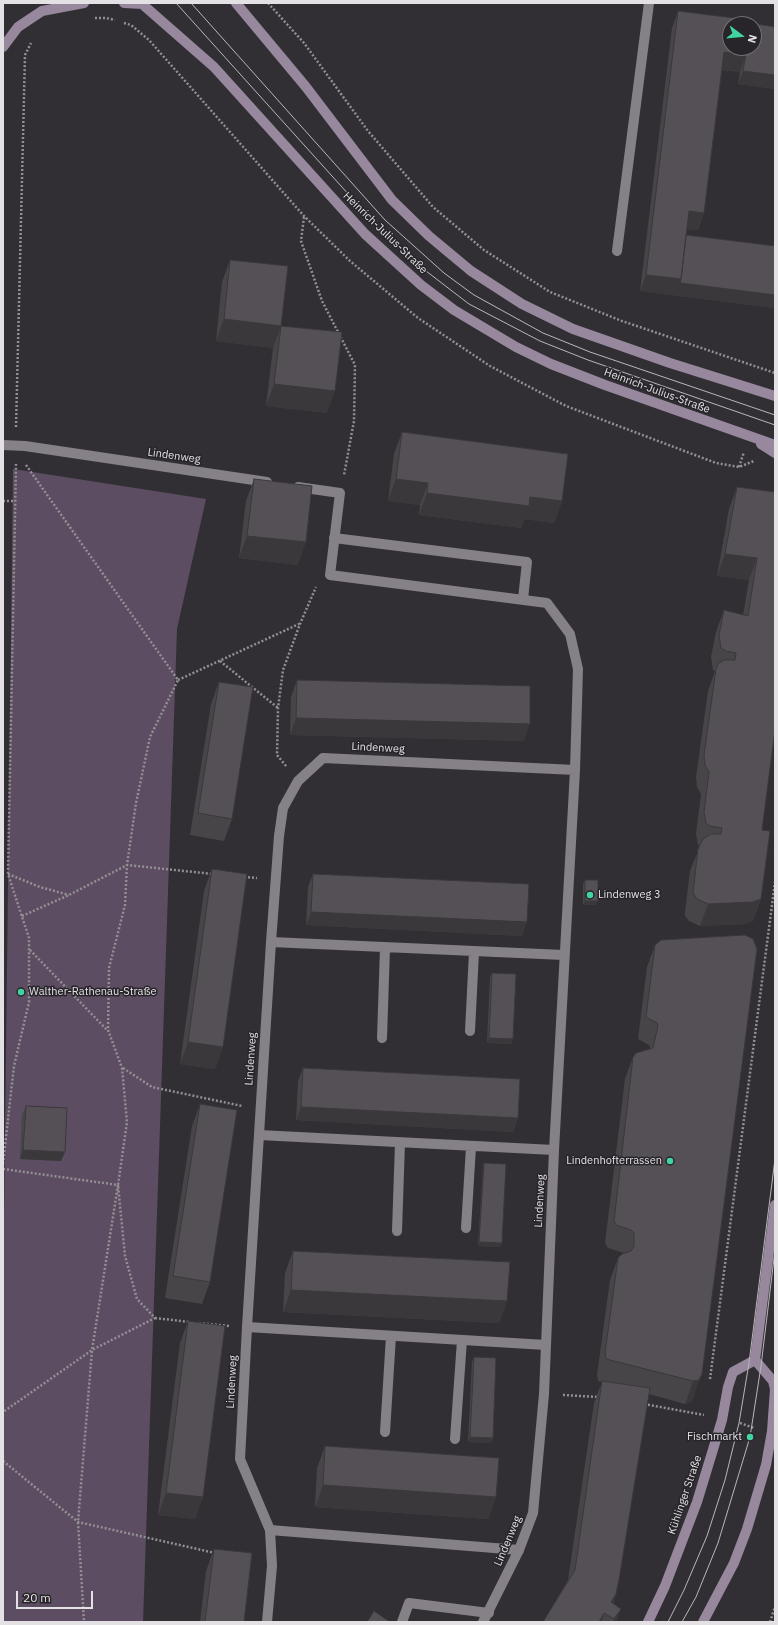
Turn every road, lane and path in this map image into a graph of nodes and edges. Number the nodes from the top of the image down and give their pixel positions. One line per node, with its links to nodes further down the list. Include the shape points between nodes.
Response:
1 (84, 3): 9 (street, via 42,11 18,26)
2 (124, 3): 6 (street, Heinrich-Julius-Straße)
3 (236, 3): 12 (street, via 306,87 392,200 429,236 471,271 522,304 573,329)
4 (268, 3): 11 (path, via 304,43 373,137 433,207 484,250 550,292 622,321)
5 (649, 3): 10 (street)
6 (142, 4): 13 (street, Heinrich-Julius-Straße, via 214,67 365,234 421,285 454,310 516,347 551,364)
7 (131, 26): 18 (path, via 149,40 304,216 301,241 322,301 355,364 354,421)
8 (33, 38): 15 (path, via 25,55)
9 (3, 47)
10 (617, 251)
11 (775, 373)
12 (775, 396)
13 (749, 436): 16 (street, Heinrich-Julius-Straße); 17 (street)
14 (3, 444): 15 (street, Lindenweg)
15 (16, 445): 18 (street, Lindenweg); 20 (path); 28 (path, via 22,460)
16 (775, 445)
17 (775, 453)
18 (340, 493): 21 (street)
19 (3, 501): 20 (path)
20 (15, 501): 33 (path)
21 (334, 538): 22 (street); 25 (street, via 527,562)
22 (330, 575): 24 (path); 25 (street, Lindenweg)
23 (316, 579): 24 (path)
24 (316, 587): 26 (path)
25 (523, 599): 30 (street, Lindenweg, via 547,603 570,634 578,669)
26 (300, 624): 27 (path); 29 (path, via 283,670)
27 (220, 661): 28 (path); 29 (path)
28 (178, 680): 32 (path, via 150,738 136,803)
29 (278, 708): 31 (path, via 277,755)
30 (575, 770): 31 (street, Lindenweg, via 323,758); 44 (street, Lindenweg)
31 (298, 781): 36 (street, Lindenweg, via 283,808)
32 (127, 865): 34 (path); 38 (path); 45 (path, via 125,906 109,968)
33 (8, 874): 38 (path); 39 (path)
34 (220, 874)
35 (236, 876): 36 (path)
36 (275, 880): 40 (street, Lindenweg)
37 (775, 882): 68 (path)
38 (69, 895): 39 (path)
39 (22, 916): 42 (path)
40 (271, 942): 41 (street); 49 (street, Lindenweg)
41 (385, 948): 43 (street); 47 (street)
42 (30, 950): 45 (path); 54 (path, via 29,1002 14,1066)
43 (474, 952): 44 (street); 46 (street)
44 (564, 955): 53 (street, Lindenweg)
45 (108, 1030): 48 (path)
46 (470, 1031)
47 (382, 1038)
48 (122, 1068): 49 (path, via 152,1087); 56 (path, via 127,1122)
49 (260, 1110): 50 (street, Lindenweg)
50 (258, 1135): 51 (street); 62 (street, Lindenweg)
51 (400, 1143): 52 (street); 60 (street)
52 (471, 1147): 53 (street); 59 (street)
53 (554, 1150): 65 (street, Lindenweg)
54 (3, 1164)
55 (3, 1169): 56 (path)
56 (118, 1184): 61 (path, via 125,1256 137,1299); 66 (path)
57 (775, 1205): 58 (street)
58 (774, 1224): 67 (street)
59 (466, 1228)
60 (397, 1231)
61 (155, 1318): 62 (path); 66 (path)
62 (246, 1327): 63 (street); 78 (street, Lindenweg, via 240,1459)
63 (391, 1336): 64 (street); 74 (street)
64 (462, 1340): 65 (street); 75 (street)
65 (546, 1345): 69 (street, Lindenweg)
66 (92, 1350): 73 (path); 77 (path)
67 (755, 1360): 86 (street, Kühlinger Straße, via 733,1372 722,1420 697,1502 665,1586); 87 (street, via 773,1381 775,1390 766,1465 734,1563)
68 (709, 1384)
69 (544, 1394): 70 (path); 79 (street, Lindenweg, via 533,1513)
70 (604, 1397)
71 (640, 1403): 72 (path, via 705,1416)
72 (706, 1408)
73 (3, 1412)
74 (385, 1432)
75 (455, 1439)
76 (3, 1461): 77 (path)
77 (78, 1522): 80 (path); 83 (path)
78 (270, 1530): 79 (street); 84 (street, Lindenweg, via 272,1566)
79 (519, 1550): 82 (street, Lindenweg)
80 (218, 1554)
81 (775, 1607): 88 (path)
82 (486, 1618): 85 (street, via 409,1603)
83 (84, 1622)
84 (267, 1622)
85 (402, 1622)
86 (648, 1622)
87 (703, 1622)
88 (770, 1622)

